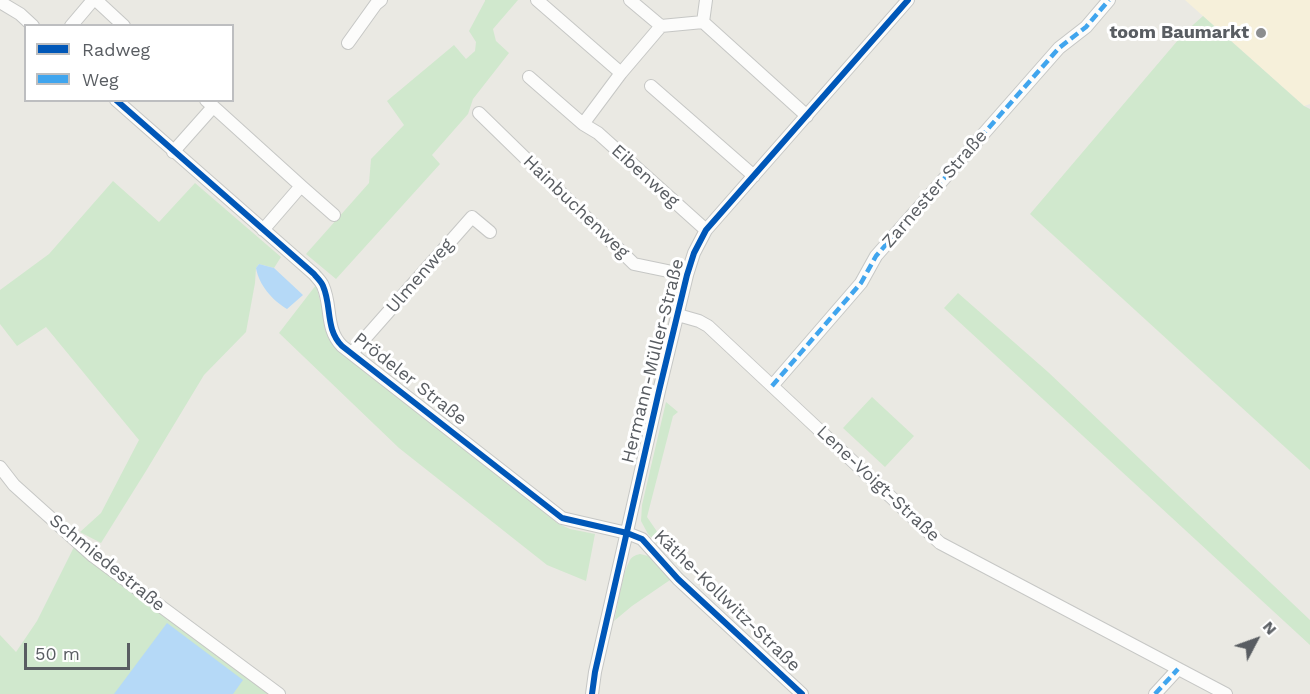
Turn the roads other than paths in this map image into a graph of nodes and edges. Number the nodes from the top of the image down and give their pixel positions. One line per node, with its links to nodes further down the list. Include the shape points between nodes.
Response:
1 (94, 0): 11 (street); 12 (street)
2 (381, 0): 14 (street)
3 (537, 0): 15 (street)
4 (630, 0): 13 (street)
5 (706, 0): 9 (street)
6 (908, 0): 21 (street, Hermann-Müller-Straße)
7 (1109, 0): 33 (street, Zarnester Straße, via 1086,27 1059,48 876,256 861,284)
8 (0, 2): 10 (street)
9 (703, 22): 13 (street); 21 (street)
10 (31, 24)
11 (73, 24)
12 (121, 24)
13 (661, 26): 15 (street)
14 (348, 43)
15 (621, 74): 22 (street)
16 (529, 76): 22 (street, Eibenweg)
17 (651, 86): 24 (street)
18 (118, 102): 23 (street, Prödeler Straße)
19 (209, 104): 23 (street); 25 (street)
20 (479, 113): 30 (street, Hainbuchenweg, via 634,264)
21 (807, 117): 24 (street, Hermann-Müller-Straße)
22 (583, 123): 28 (street, Eibenweg)
23 (173, 152): 27 (street, Prödeler Straße)
24 (754, 176): 28 (street, Hermann-Müller-Straße)
25 (301, 186): 26 (street); 27 (street)
26 (334, 215)
27 (263, 230): 32 (street, Prödeler Straße, via 323,284 333,333)
28 (706, 230): 30 (street, Hermann-Müller-Straße)
29 (490, 232): 32 (street, Ulmenweg, via 472,217)
30 (687, 275): 31 (street, Hermann-Müller-Straße)
31 (678, 315): 33 (street, Lene-Voigt-Straße, via 708,326); 35 (street, Hermann-Müller-Straße)
32 (352, 353): 35 (street, Prödeler Straße, via 562,518)
33 (772, 386): 36 (street, Lene-Voigt-Straße, via 940,543)
34 (0, 467): 37 (street, Schmiedestraße, via 14,485 93,556)
35 (627, 533): 38 (street, Hermann-Müller-Straße); 39 (street, Käthe-Kollwitz-Straße, via 642,539 678,579)
36 (1178, 669): 40 (street); 41 (street, Lene-Voigt-Straße)
37 (279, 694)
38 (592, 694)
39 (802, 694)
40 (1155, 694)
41 (1226, 694)

